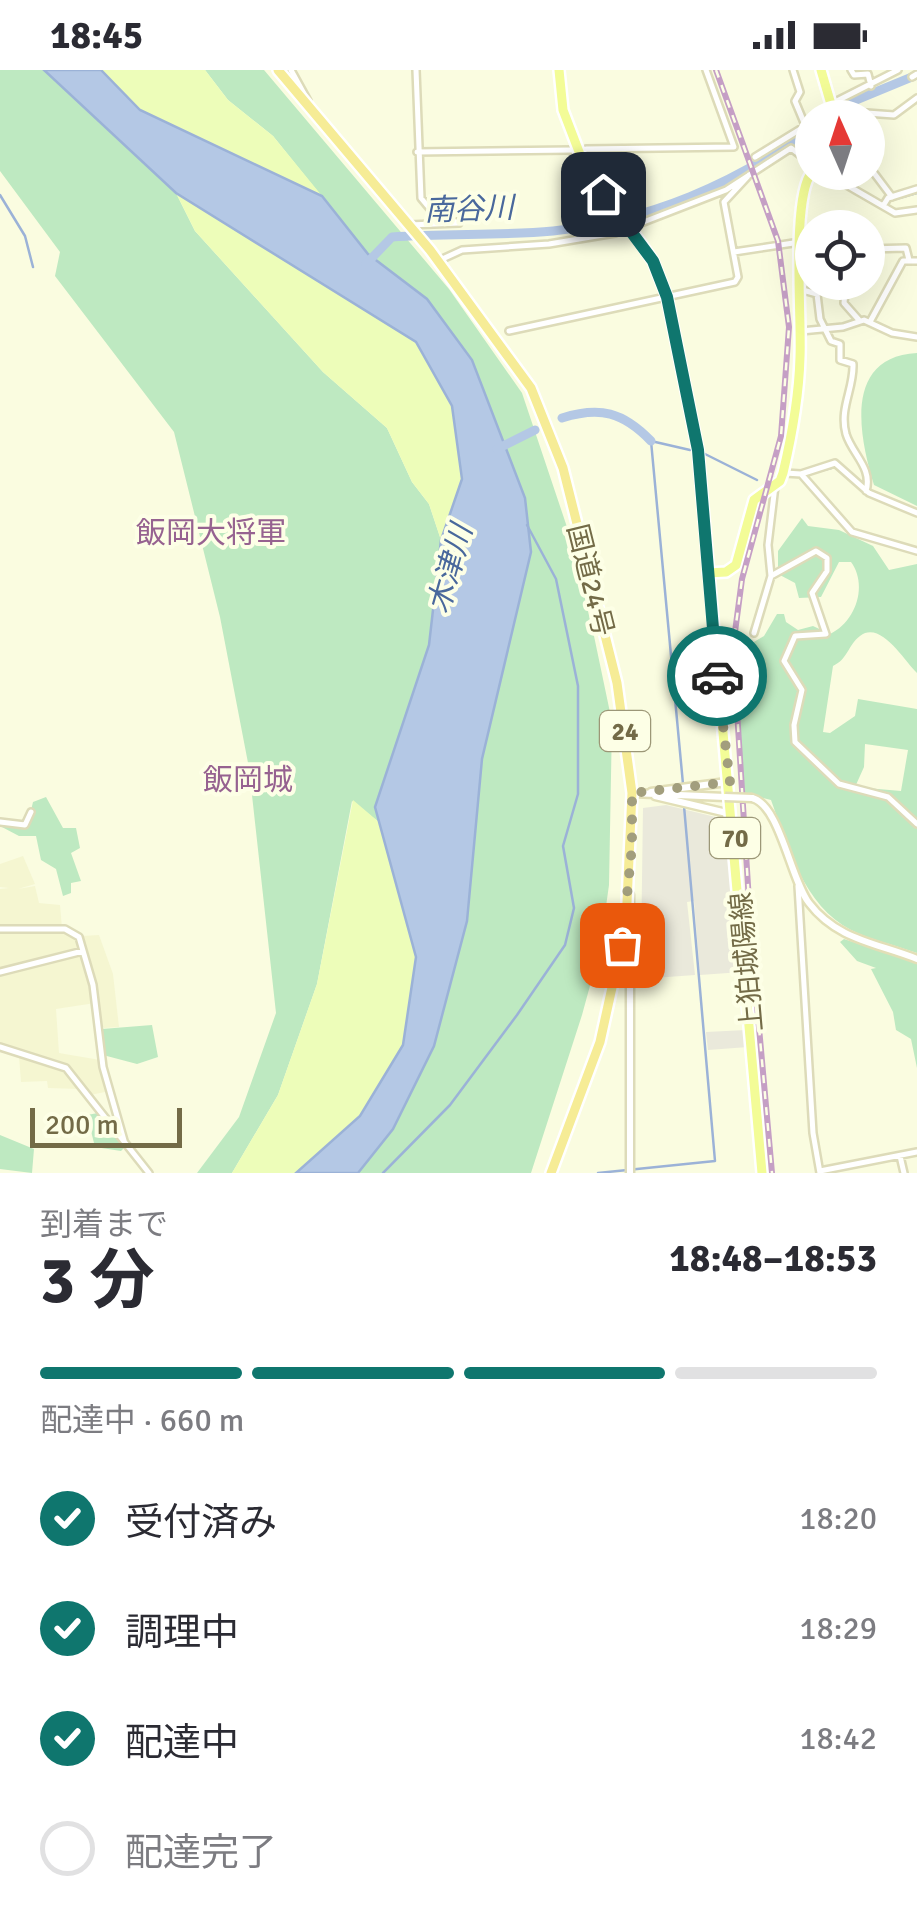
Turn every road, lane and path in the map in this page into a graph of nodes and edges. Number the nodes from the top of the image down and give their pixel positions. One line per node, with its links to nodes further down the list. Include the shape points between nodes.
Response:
1 (278, 70): 15 (highway, 国道24号 / 24)
2 (290, 70): 15 (street)
3 (416, 70): 23 (street)
4 (559, 70): 33 (main road, 上狛城陽線 / 70, via 563,110 580,157)
5 (706, 70): 20 (street, via 734,147)
6 (793, 70): 12 (street, via 800,92)
7 (821, 70): 13 (main road)
8 (851, 70): 10 (street, via 868,74)
9 (898, 70): 10 (street)
10 (871, 86): 14 (street)
11 (917, 98): 16 (street, via 894,116)
12 (796, 100)
13 (828, 100)
14 (849, 100)
15 (310, 108): 32 (highway, 国道24号 / 24)
16 (885, 115)
17 (795, 129): 19 (street)
18 (795, 131): 24 (street)
19 (781, 136)
20 (586, 149)
21 (572, 150): 23 (street)
22 (795, 151): 25 (street)
23 (417, 152): 32 (street, via 421,198 436,216 459,223)
24 (754, 157)
25 (750, 175): 33 (street, via 695,204); 36 (street, via 724,202)
26 (885, 188): 29 (street)
27 (917, 189): 29 (street)
28 (855, 190): 30 (street)
29 (892, 197): 30 (street)
30 (883, 206): 31 (street, via 895,213)
31 (917, 210)
32 (410, 226): 38 (highway, 国道24号 / 24)
33 (628, 226): 38 (street, via 582,240 462,250); 39 (main road, 上狛城陽線 / 70, via 653,261)
34 (795, 243): 36 (street)
35 (885, 249): 37 (street, via 906,248)
36 (733, 252): 39 (street, via 735,282)
37 (913, 260): 44 (street, via 903,261)
38 (438, 261): 59 (highway, 国道24号 / 24, via 503,344 545,416 618,684)
39 (667, 297): 46 (street); 55 (main road, 上狛城陽線 / 70, via 698,450)
40 (799, 300): 47 (main road)
41 (819, 300): 45 (street)
42 (844, 300): 43 (street)
43 (859, 320): 44 (street); 45 (street)
44 (872, 320): 48 (street, via 892,333)
45 (823, 327): 47 (street); 52 (street, via 840,344 840,360 853,364 843,414 850,447 867,474)
46 (509, 331)
47 (800, 332): 49 (main road, via 796,413)
48 (917, 337)
49 (783, 473): 50 (street); 51 (main road)
50 (801, 474): 52 (street, via 835,462); 54 (street, via 852,532)
51 (775, 486): 55 (main road, via 754,500 736,565); 56 (street)
52 (866, 491): 53 (street)
53 (917, 512)
54 (917, 551)
55 (708, 573): 58 (main road, 上狛城陽線 / 70)
56 (771, 576): 57 (street); 64 (street, via 816,552 827,558 812,594 826,634 796,636 784,661 802,690 795,742 839,784 888,798)
57 (754, 633)
58 (730, 782): 60 (main road); 62 (main road, 上狛城陽線 / 70)
59 (632, 793): 60 (main road); 66 (highway, 国道24号 / 24)
60 (650, 793): 62 (main road); 65 (main road, bridge, via 752,798 768,808)
61 (31, 812): 63 (street, via 25,825)
62 (732, 814): 80 (main road, 上狛城陽線 / 70)
63 (0, 822)
64 (917, 824)
65 (798, 886): 69 (main road, via 847,936); 77 (street)
66 (629, 892): 75 (main road); 79 (highway, 国道24号 / 24, via 600,1042)
67 (0, 929): 68 (street, via 65,928 77,935)
68 (83, 951): 70 (street); 72 (street, via 103,1067)
69 (917, 959)
70 (0, 972)
71 (0, 1047): 72 (street, via 66,1068)
72 (125, 1144): 78 (street)
73 (917, 1152): 74 (street)
74 (900, 1156): 76 (street); 81 (street)
75 (630, 1170)
76 (845, 1170): 77 (street)
77 (820, 1172)
78 (149, 1173)
79 (552, 1173)
80 (762, 1173)
81 (904, 1173)

